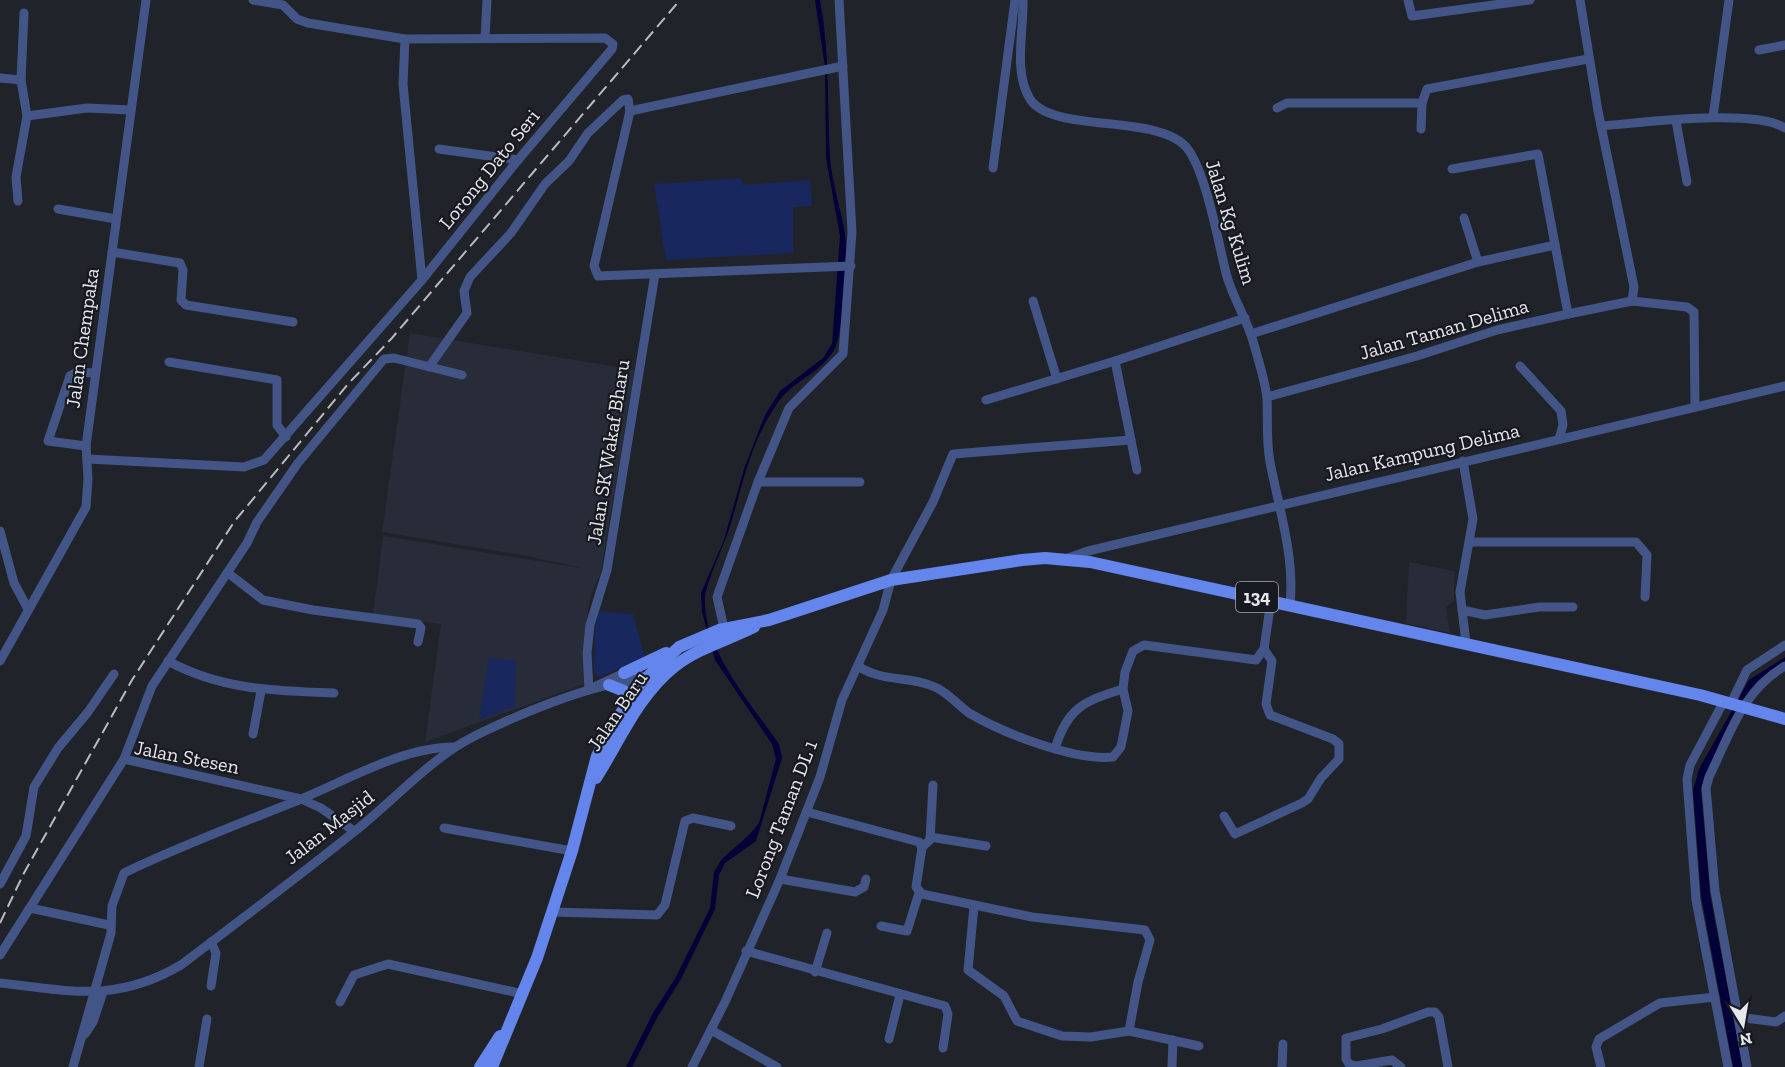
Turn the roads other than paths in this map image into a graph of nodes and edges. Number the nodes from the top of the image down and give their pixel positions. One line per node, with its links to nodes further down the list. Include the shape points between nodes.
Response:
1 (144, 0): 25 (street, Jalan Chempaka)
2 (253, 0): 11 (street, Lorong Dato Seri)
3 (487, 0): 13 (street)
4 (839, 0): 18 (street)
5 (1015, 0): 21 (street)
6 (1023, 0): 22 (street, Jalan Kg Kulim, via 1021,63)
7 (1408, 0): 8 (street, via 1412,16)
8 (1530, 0)
9 (1580, 0): 17 (street)
10 (1729, 0): 28 (street)
11 (284, 2): 14 (street, Lorong Dato Seri, via 297,19 308,23)
12 (24, 14): 20 (street)
13 (485, 38): 14 (street, Lorong Dato Seri); 34 (street, Lorong Dato Seri, via 605,38 613,44)
14 (405, 39): 47 (street, via 403,84)
15 (1785, 45): 16 (street)
16 (1759, 50)
17 (1588, 59): 23 (street, via 1427,89); 31 (street)
18 (843, 66): 26 (street); 45 (street, via 852,232)
19 (0, 78): 20 (street)
20 (21, 80): 27 (street)
21 (1005, 82): 22 (street); 35 (street)
22 (1025, 84): 51 (street, Jalan Kg Kulim, via 1029,98 1039,109 1165,135 1186,147 1199,173 1228,282)
23 (1422, 103): 24 (street, via 1287,103); 32 (street)
24 (1277, 108)
25 (131, 110): 27 (street, via 87,108); 41 (street, Jalan Chempaka)
26 (630, 111): 46 (street, via 594,266 598,276); 57 (street, via 628,99 623,100 588,133 511,233 470,277 464,291 467,313)
27 (27, 116): 38 (street, via 16,177)
28 (1713, 117): 29 (street); 30 (street)
29 (1676, 121): 31 (street); 37 (street)
30 (1784, 125)
31 (1601, 126): 49 (street, via 1634,287)
32 (1421, 129)
33 (439, 149): 34 (street)
34 (518, 160): 47 (street, Lorong Dato Seri)
35 (993, 168)
36 (1452, 169): 42 (street, via 1538,154)
37 (1687, 182)
38 (18, 201)
39 (58, 209): 41 (street)
40 (1464, 218): 44 (street)
41 (116, 219): 43 (street, Jalan Chempaka)
42 (1555, 244): 44 (street); 50 (street)
43 (112, 252): 52 (street, via 180,263 181,300 186,305); 58 (street, Jalan Chempaka)
44 (1478, 262): 53 (street)
45 (848, 266): 46 (street); 72 (street, via 843,354 789,408)
46 (655, 274): 103 (street, Jalan SK Wakaf Bharu, via 607,570 590,625)
47 (422, 280): 65 (street, Lorong Dato Seri)
48 (1033, 301): 60 (street)
49 (1632, 301): 50 (street, Jalan Taman Delima); 64 (street, Jalan Taman Delima, via 1692,309)
50 (1568, 314): 62 (street, Jalan Taman Delima, via 1497,330)
51 (1245, 318): 53 (street, Jalan Kg Kulim); 55 (street)
52 (293, 322)
53 (1251, 334): 62 (street, Jalan Kg Kulim)
54 (169, 362): 65 (street, via 274,378 278,383 277,425)
55 (1115, 362): 60 (street); 67 (street)
56 (1520, 366): 66 (street, via 1561,411 1563,425)
57 (429, 367): 59 (street); 78 (street, via 394,358 380,362 298,463)
58 (95, 373): 68 (street, Jalan Chempaka); 68 (street, via 77,372 70,376 48,441)
59 (462, 375)
60 (1057, 379): 63 (street)
61 (1785, 386): 64 (street, Jalan Kampung Delima)
62 (1267, 397): 74 (street, Jalan Kg Kulim, via 1269,460)
63 (986, 400)
64 (1695, 407): 66 (street, Jalan Kampung Delima)
65 (286, 437): 69 (street, Lorong Dato Seri, via 264,460 244,467)
66 (1558, 439): 70 (street, Jalan Kampung Delima)
67 (1131, 440): 71 (street); 79 (street, Lorong Taman DL 1, via 953,454 933,502)
68 (86, 446): 69 (street, Jalan Chempaka)
69 (87, 459): 84 (street, Jalan Chempaka, via 88,494 81,519)
70 (1463, 461): 74 (street, Jalan Kampung Delima); 76 (street, via 1472,506)
71 (1137, 470)
72 (758, 482): 73 (street); 87 (street, via 717,597)
73 (860, 482)
74 (1280, 503): 77 (street, Jalan Kampung Delima); 82 (street, Jalan Kg Kulim, via 1292,573)
75 (0, 531): 84 (street, via 14,584)
76 (1470, 542): 80 (street, via 1636,542 1647,555); 85 (street, via 1460,592)
77 (1068, 558): 79 (main road, 134, via 1022,560); 81 (main road, 134)
78 (228, 573): 88 (street, via 263,600 418,624); 94 (street)
79 (891, 580): 86 (main road, 134); 95 (street, Lorong Taman DL 1, via 883,610)
80 (1644, 597)
81 (1271, 600): 82 (main road, 134); 92 (street)
82 (1290, 605): 89 (main road, 134)
83 (1573, 607): 85 (street, via 1539,607 1485,615)
84 (28, 609): 93 (street, Jalan Chempaka)
85 (1462, 610): 89 (street)
86 (769, 620): 87 (main road, Jalan Baru); 99 (main road, Jalan Baru, via 686,658)
87 (724, 628): 91 (main road, Jalan Baru)
88 (418, 642)
89 (1466, 643): 106 (main road, 134)
90 (1785, 645): 106 (street, via 1747,669)
91 (680, 648): 97 (main road); 100 (main road, Jalan Baru)
92 (1264, 649): 102 (street, via 1261,657 1249,660 1138,646 1130,656); 119 (street, via 1272,661 1266,704 1270,716 1334,739 1339,744 1339,759 1302,803 1235,834)
93 (0, 661)
94 (168, 661): 104 (street, via 226,684); 114 (street, via 153,686)
95 (858, 666): 113 (street, via 883,678 936,687 1002,732); 118 (street, Lorong Taman DL 1, via 842,700)
96 (1785, 666): 108 (street, via 1756,687)
97 (624, 673): 100 (street); 103 (street, Jalan Masjid)
98 (114, 674): 129 (street, via 52,756 34,787 26,836)
99 (666, 674): 100 (main road); 109 (main road, Jalan Baru)
100 (644, 681): 101 (street, Jalan Masjid); 107 (main road, Jalan Baru); 109 (main road)
101 (609, 685): 103 (street, Jalan Masjid); 107 (main road, via 624,691)
102 (1123, 689): 113 (street, via 1084,704 1070,714 1061,727); 113 (street, via 1128,711 1118,754 1106,758)
103 (589, 690): 112 (street, Jalan Masjid, via 492,726)
104 (261, 691): 105 (street); 111 (street)
105 (334, 693)
106 (1727, 702): 108 (main road, 134); 146 (street, via 1690,765 1687,779 1696,900)
107 (626, 705): 116 (main road, Jalan Baru, via 597,756)
108 (1744, 706): 110 (main road, 134); 150 (street, via 1706,788 1715,891)
109 (639, 707): 116 (main road, Jalan Baru)
110 (1785, 719)
111 (253, 734)
112 (455, 747): 117 (street, via 420,752); 122 (street, Jalan Masjid)
113 (1055, 749)
114 (124, 759): 117 (street, Jalan Stesen); 132 (street, Jalan Stesen)
115 (933, 785): 123 (street)
116 (590, 786): 126 (main road, Jalan Baru)
117 (301, 799): 122 (street, Jalan Stesen); 134 (street, via 124,873 112,906)
118 (807, 812): 125 (street, via 916,841); 127 (street, Lorong Taman DL 1)
119 (1224, 816)
120 (731, 826): 133 (street, via 685,821 665,905 657,915)
121 (444, 828): 126 (street)
122 (354, 831): 137 (street, Jalan Masjid)
123 (930, 837): 124 (street); 125 (street, via 927,846)
124 (986, 846)
125 (922, 847): 130 (street, via 916,887)
126 (572, 851): 133 (main road, Jalan Baru)
127 (780, 879): 128 (street, via 855,892 861,890); 138 (street, Lorong Taman DL 1)
128 (866, 879)
129 (0, 884)
130 (919, 893): 131 (street); 135 (street, via 907,931)
131 (974, 906): 153 (street, via 968,970 1004,996 1017,1021 1076,1038); 153 (street, via 1145,930 1149,940)
132 (30, 908): 134 (street); 139 (street, Jalan Stesen)
133 (553, 912): 144 (main road, Jalan Baru)
134 (110, 925): 143 (street)
135 (881, 926)
136 (827, 933): 140 (street)
137 (211, 942): 142 (street, via 216,953); 143 (street, Jalan Masjid, via 159,978)
138 (746, 951): 140 (street); 152 (street, Lorong Taman DL 1)
139 (0, 955)
140 (815, 972): 145 (street)
141 (0, 983): 143 (street)
142 (212, 986)
143 (98, 993): 160 (street)
144 (523, 994): 147 (street, via 388,964 354,975); 148 (main road, Jalan Baru)
145 (900, 995): 154 (street); 158 (street, via 948,1009)
146 (1715, 997): 159 (street, via 1659,1004 1598,1041); 170 (street)
147 (340, 1002)
148 (516, 1012): 162 (main road); 163 (main road)
149 (1785, 1016): 150 (street, via 1776,1022)
150 (1738, 1017): 171 (street)
151 (207, 1019): 161 (street)
152 (711, 1030): 164 (street, Lorong Taman DL 1); 165 (street)
153 (1129, 1031): 155 (street)
154 (889, 1039)
155 (1173, 1040): 157 (street); 166 (street)
156 (1283, 1044): 167 (street)
157 (1199, 1046)
158 (943, 1048)
159 (1598, 1066)
160 (73, 1067)
161 (199, 1067)
162 (480, 1067)
163 (492, 1067)
164 (692, 1067)
165 (777, 1067)
166 (1172, 1067)
167 (1282, 1067)
168 (1401, 1067): 169 (street, via 1392,1060 1350,1064 1346,1059 1346,1038 1434,1012 1439,1017)
169 (1448, 1067)
170 (1728, 1067)
171 (1747, 1067)

